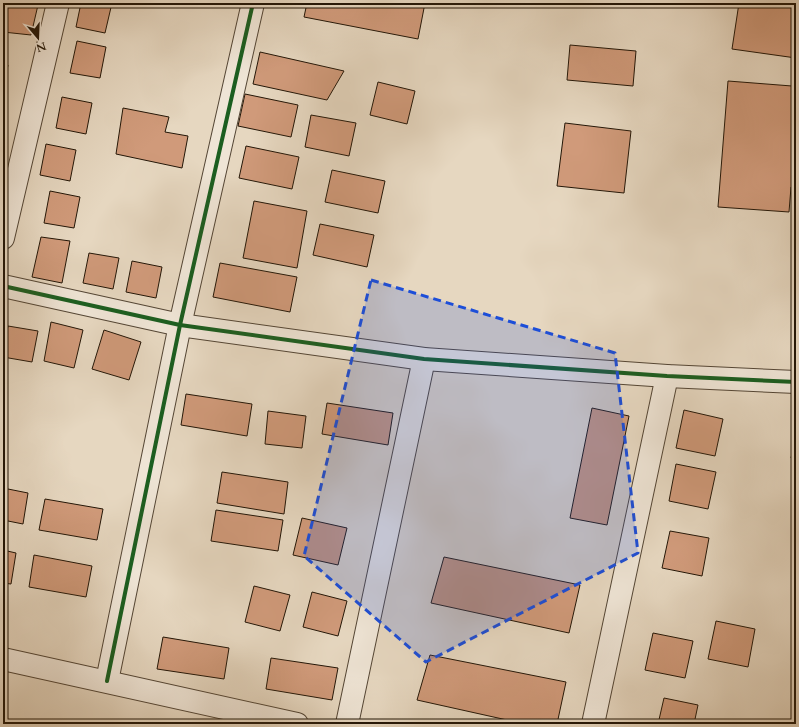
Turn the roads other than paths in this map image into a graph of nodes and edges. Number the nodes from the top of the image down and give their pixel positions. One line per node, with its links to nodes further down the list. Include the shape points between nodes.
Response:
1 (58, 3): 3 (street)
2 (253, 3): 5 (street)
3 (3, 238)
4 (3, 286): 5 (street)
5 (180, 325): 6 (street); 10 (street)
6 (424, 359): 7 (street); 12 (street)
7 (667, 376): 8 (street); 13 (street)
8 (796, 382)
9 (3, 659): 10 (street)
10 (107, 682): 11 (street)
11 (297, 724)
12 (347, 724)
13 (593, 724)

